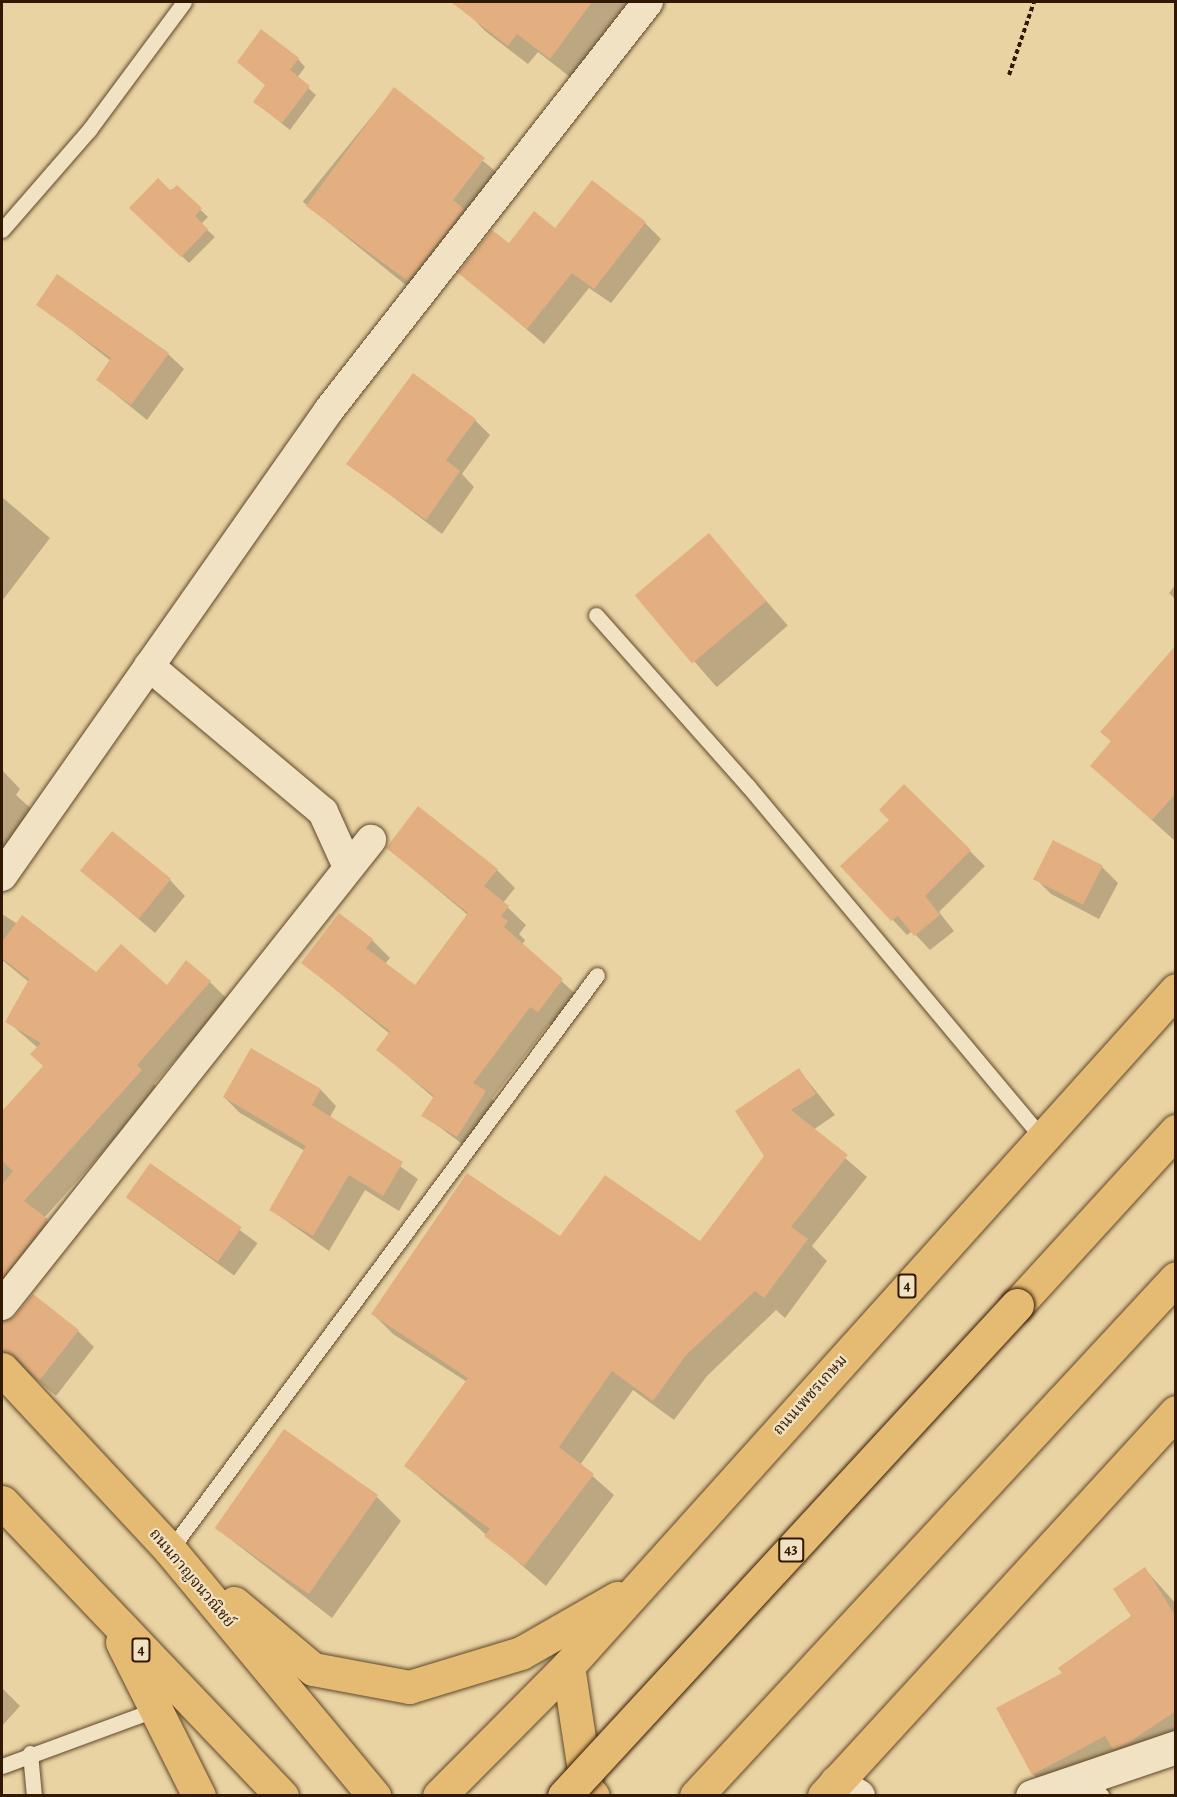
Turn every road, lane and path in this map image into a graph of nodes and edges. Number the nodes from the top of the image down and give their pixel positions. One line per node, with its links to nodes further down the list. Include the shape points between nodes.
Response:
1 (184, 2): 5 (lane, via 89,130)
2 (648, 2): 7 (street, via 329,410)
3 (1034, 2): 4 (path)
4 (1009, 75)
5 (2, 230)
6 (596, 615): 14 (lane, via 748,786)
7 (149, 666): 9 (street, via 323,812); 10 (street)
8 (371, 840): 9 (street)
9 (348, 867): 16 (street)
10 (2, 876)
11 (597, 975): 20 (lane)
12 (1176, 990): 14 (highway, ถนนเพชรเกษม / 4)
13 (1176, 1131): 35 (highway, 43, bridge)
14 (1041, 1136): 21 (highway, ถนนเพชรเกษม / 4)
15 (1176, 1278): 37 (highway)
16 (2, 1305)
17 (2, 1369): 20 (highway, ถนนกาญจนวณิชย์)
18 (1176, 1412): 29 (highway)
19 (2, 1502): 22 (highway, 4)
20 (170, 1550): 21 (highway, via 313,1669 409,1687 521,1653); 33 (highway, ถนนกาญจนวณิชย์)
21 (640, 1584): 23 (highway, ถนนเพชรเกษม / 4)
22 (111, 1618): 24 (highway); 32 (highway, 4)
23 (568, 1666): 34 (highway, ถนนเพชรเกษม / 4); 36 (highway, via 587,1790)
24 (154, 1710): 26 (lane); 31 (highway)
25 (1176, 1747): 28 (street)
26 (30, 1753): 27 (lane); 30 (lane)
27 (2, 1766)
28 (1095, 1787): 38 (street)
29 (839, 1791)
30 (34, 1796)
31 (200, 1796)
32 (282, 1796)
33 (374, 1796)
34 (439, 1796)
35 (564, 1796)
36 (593, 1796)
37 (696, 1796)
38 (1032, 1796)

